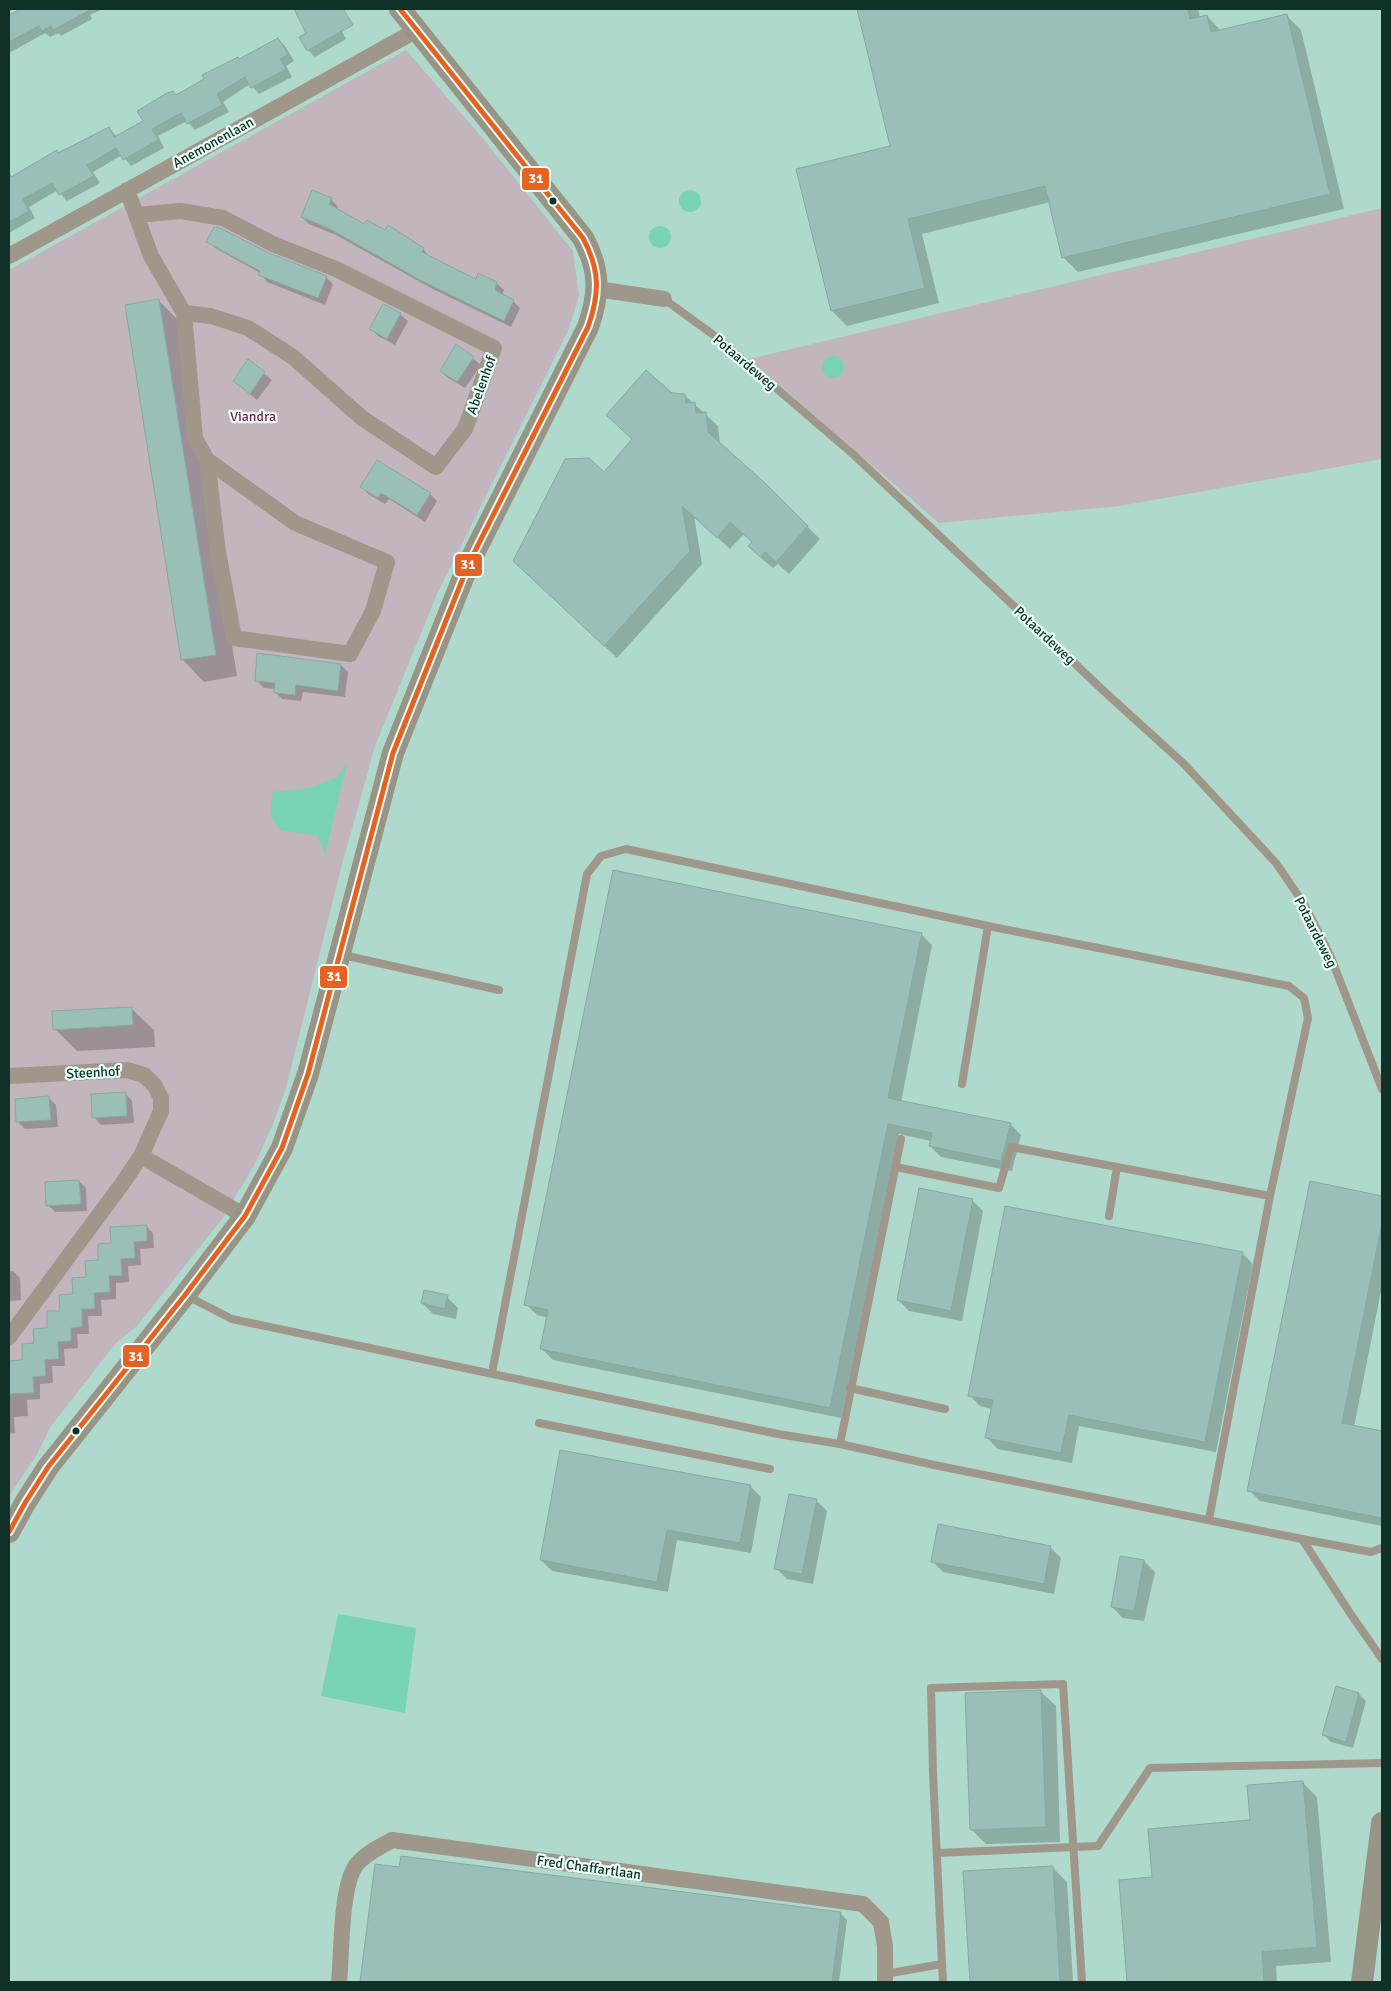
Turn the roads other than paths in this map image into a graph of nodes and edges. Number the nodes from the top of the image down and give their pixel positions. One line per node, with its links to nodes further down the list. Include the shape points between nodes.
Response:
1 (400, 9): 2 (street)
2 (417, 30): 3 (street, Anemonenlaan); 6 (street, via 584,238 596,266)
3 (128, 190): 4 (street); 5 (street, Anemonenlaan)
4 (137, 215): 8 (street, via 151,256); 8 (street, Abelenhof, via 181,210 223,218 273,244 336,269 494,348 465,429 436,468 362,418 294,357 248,328 211,316)
5 (9, 256)
6 (597, 289): 7 (street, Potaardeweg); 11 (street, via 588,327 469,562 416,693 385,777)
7 (664, 299): 15 (lane, Potaardeweg, via 718,339 854,455 1183,763 1276,863 1304,904 1330,955)
8 (184, 313): 9 (street, via 195,438)
9 (207, 460): 9 (street, via 295,523 388,562 373,611 350,654 234,638 218,552)
10 (988, 926): 14 (lane); 20 (lane, via 1289,986 1304,998 1308,1018); 25 (lane, via 626,850 601,856 587,874)
11 (339, 954): 12 (lane); 21 (street, via 297,1107 282,1148)
12 (499, 990)
13 (9, 1076): 17 (street, Steenhof, via 127,1070 144,1075 162,1098 161,1111)
14 (962, 1084)
15 (1382, 1089)
16 (901, 1139): 18 (lane)
17 (140, 1156): 21 (street); 24 (street, Steenhof)
18 (896, 1168): 19 (lane, via 999,1188 1010,1148); 26 (lane)
19 (1116, 1168): 20 (lane); 22 (lane)
20 (1270, 1196): 31 (lane)
21 (245, 1216): 23 (street)
22 (1108, 1216)
23 (185, 1295): 25 (lane, via 232,1319); 32 (street, via 48,1467)
24 (9, 1337)
25 (492, 1373): 29 (lane, via 778,1434)
26 (850, 1388): 27 (lane); 29 (lane)
27 (946, 1408)
28 (539, 1424): 30 (lane)
29 (840, 1444): 31 (lane)
30 (770, 1469)
31 (1209, 1519): 33 (lane)
32 (9, 1532)
33 (1302, 1539): 34 (lane, via 1371,1552); 35 (lane)
34 (1382, 1548)
35 (1382, 1659)
36 (1382, 1763): 38 (lane, via 1150,1768 1098,1846)
37 (1382, 1823): 45 (street)
38 (1072, 1847): 39 (lane); 39 (lane, via 1063,1684 931,1688); 44 (lane)
39 (937, 1853): 40 (lane)
40 (942, 1964): 41 (lane); 43 (lane)
41 (885, 1978): 42 (street, Fred Chaffartlaan, via 881,1922 863,1904 392,1840 370,1852 356,1865 346,1889)
42 (339, 1982)
43 (943, 1982)
44 (1082, 1982)
45 (1362, 1982)

